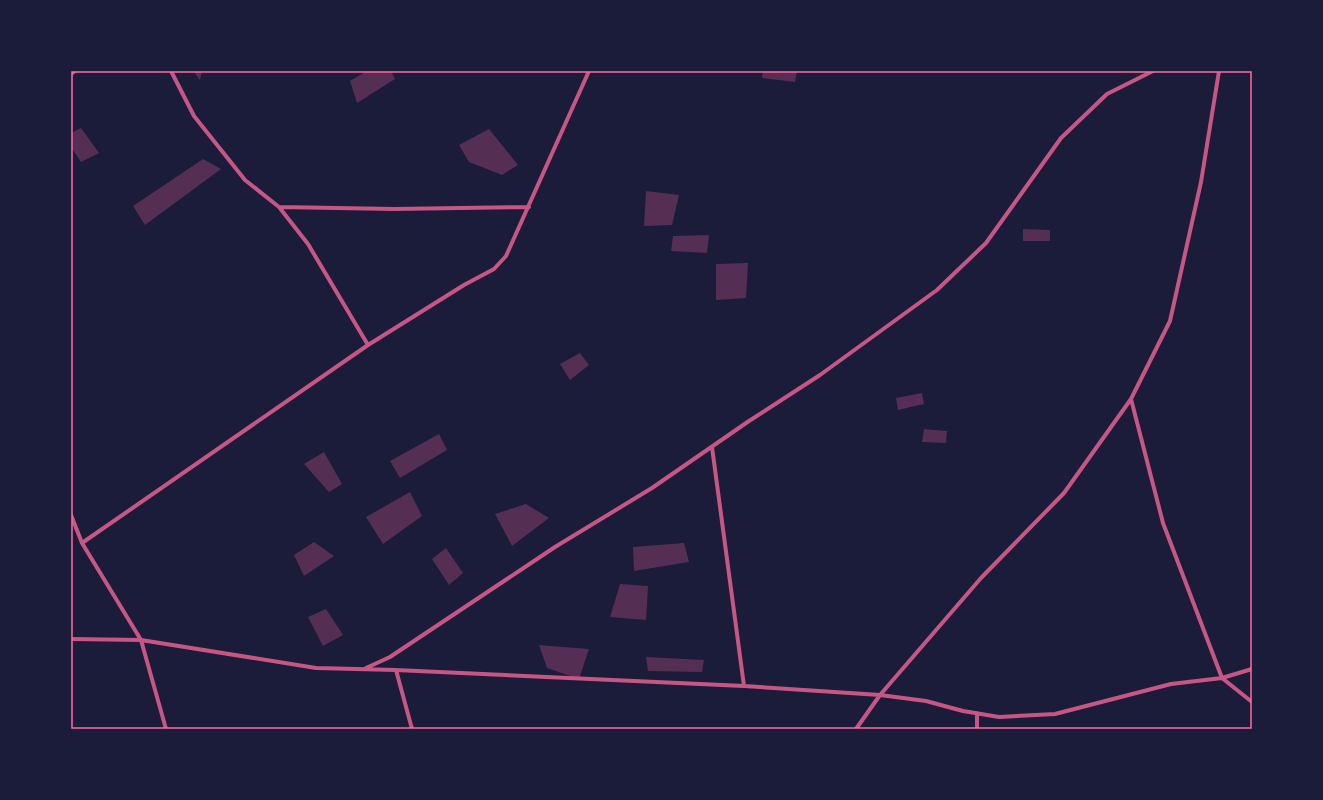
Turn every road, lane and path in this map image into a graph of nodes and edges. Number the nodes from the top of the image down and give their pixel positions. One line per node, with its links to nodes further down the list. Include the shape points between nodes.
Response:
1 (75, 71): 6 (street)
2 (171, 71): 7 (street, via 198,122 245,180)
3 (589, 71): 8 (street)
4 (1153, 71): 11 (street, via 1107,94 1062,138 986,243 937,290 820,375)
5 (1219, 71): 10 (street, via 1200,182 1170,321)
6 (71, 74)
7 (279, 207): 8 (street); 9 (street, via 308,244)
8 (529, 207): 9 (street, via 506,256 494,270 464,285)
9 (368, 345): 13 (street)
10 (1131, 399): 19 (street, via 1163,523); 21 (street, via 1064,493 981,578)
11 (712, 447): 16 (street, via 652,488 555,547 390,657); 20 (street)
12 (71, 515): 13 (street)
13 (82, 543): 15 (street)
14 (71, 639): 15 (street)
15 (140, 640): 16 (street, via 316,668); 24 (street)
16 (365, 669): 18 (street)
17 (1252, 669): 19 (street)
18 (396, 670): 20 (street); 25 (street)
19 (1222, 678): 22 (street); 23 (street, via 1171,684 1055,714 999,717)
20 (744, 686): 21 (street)
21 (880, 695): 23 (street, via 926,701); 26 (street)
22 (1252, 702)
23 (977, 713): 27 (street)
24 (166, 729)
25 (412, 729)
26 (856, 729)
27 (977, 729)

